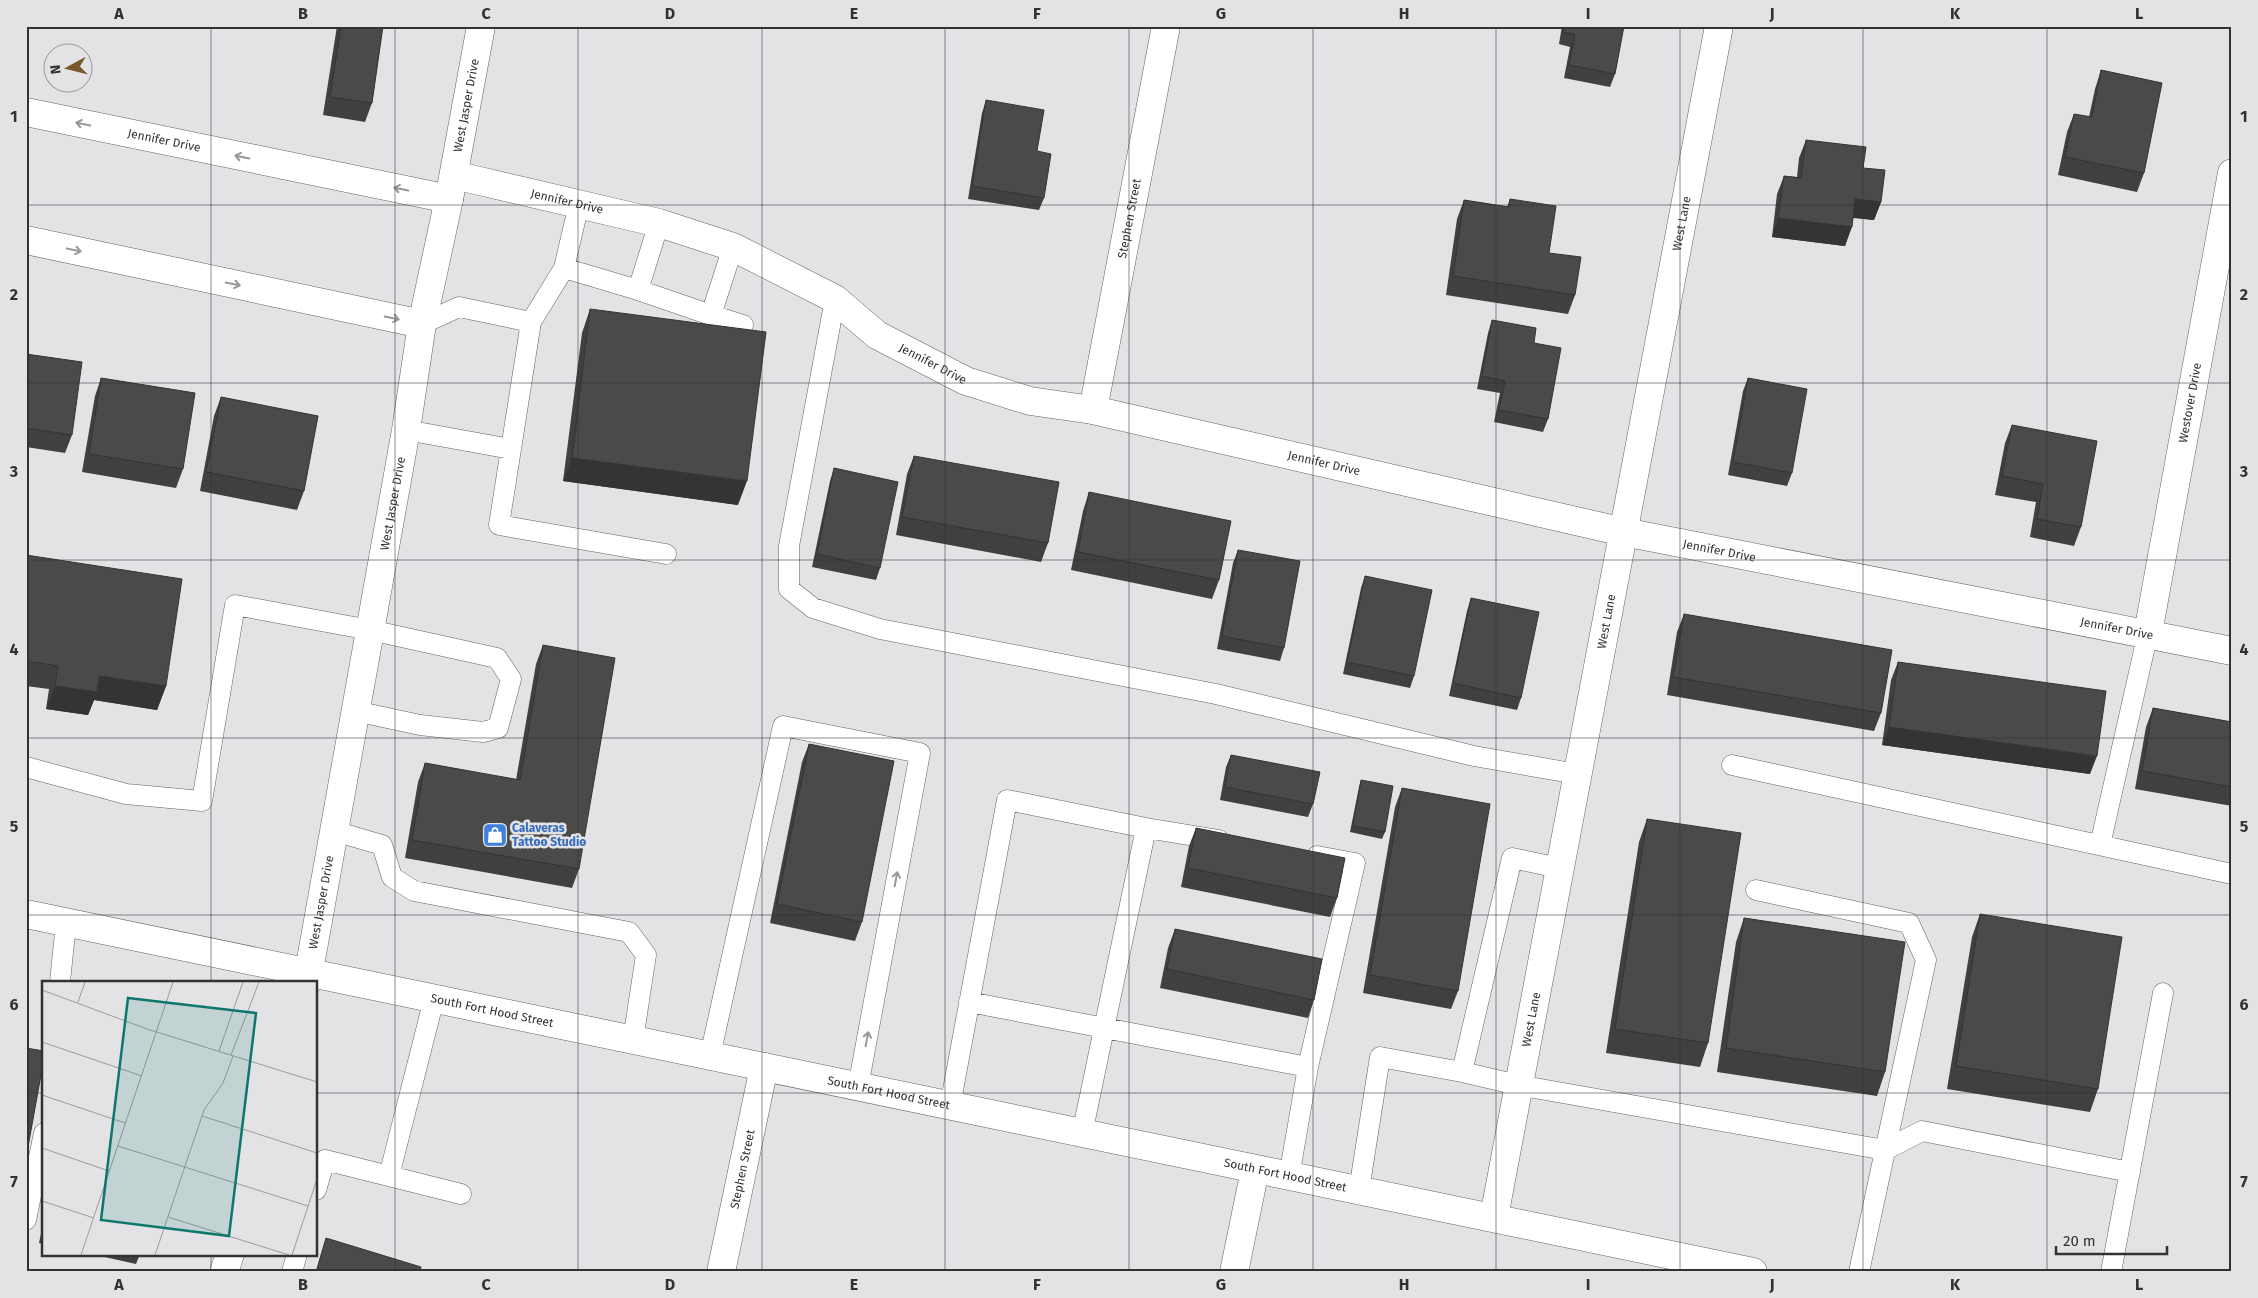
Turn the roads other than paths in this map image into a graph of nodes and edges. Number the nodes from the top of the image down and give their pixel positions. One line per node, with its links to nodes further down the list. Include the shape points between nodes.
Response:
1 (481, 26): 6 (main road, West Jasper Drive)
2 (1166, 26): 18 (main road, Stephen Street)
3 (1719, 26): 21 (main road, West Lane)
4 (26, 112): 6 (main road, Jennifer Drive, one-way to 4)
5 (2232, 173): 24 (main road, Westover Drive)
6 (451, 187): 7 (main road, Jennifer Drive); 16 (main road, West Jasper Drive)
7 (579, 204): 8 (main road, Jennifer Drive); 11 (lane)
8 (659, 223): 10 (main road, Jennifer Drive); 12 (lane)
9 (26, 240): 16 (main road, one-way to 16)
10 (734, 248): 13 (main road, Jennifer Drive); 14 (lane)
11 (564, 268): 12 (lane); 15 (lane)
12 (638, 290): 14 (lane)
13 (834, 300): 18 (main road, Jennifer Drive, via 877,335 966,381 1030,401); 29 (lane, via 789,546 789,589 813,608 880,629 1216,694 1474,756)
14 (711, 315): 17 (lane)
15 (531, 322): 16 (lane, via 459,307); 20 (lane)
16 (422, 324): 19 (main road, West Jasper Drive)
17 (743, 325)
18 (1092, 410): 21 (main road, Jennifer Drive)
19 (406, 430): 20 (lane); 23 (main road, West Jasper Drive)
20 (511, 449): 22 (lane, via 499,526)
21 (1624, 532): 24 (main road, Jennifer Drive); 29 (main road, West Lane)
22 (666, 554)
23 (370, 630): 26 (main road, West Jasper Drive); 26 (lane, via 497,658 510,679 498,728 483,732 420,725); 28 (lane, via 235,605 202,801 126,794)
24 (2148, 633): 25 (main road, Jennifer Drive); 33 (lane)
25 (2232, 651)
26 (356, 711): 31 (main road, West Jasper Drive)
27 (1732, 765): 33 (lane)
28 (26, 767)
29 (1577, 774): 35 (main road, West Lane)
30 (1146, 828): 32 (lane); 44 (lane, via 1007,800); 45 (lane)
31 (334, 831): 40 (main road, West Jasper Drive); 46 (lane, via 382,845 392,877 414,891 629,932 646,955)
32 (1241, 844)
33 (2100, 845): 36 (lane)
34 (1298, 853): 48 (lane, via 1355,863)
35 (1559, 868): 50 (lane, via 1512,858); 51 (main road, West Lane)
36 (2232, 874)
37 (1756, 890): 56 (lane, via 1909,923 1926,960)
38 (26, 914): 39 (main road, South Fort Hood Street)
39 (66, 923): 40 (main road, South Fort Hood Street); 41 (lane)
40 (308, 978): 43 (main road, South Fort Hood Street)
41 (60, 981)
42 (2163, 992): 58 (lane)
43 (434, 999): 46 (main road, South Fort Hood Street); 59 (lane)
44 (969, 1002): 45 (lane); 53 (lane)
45 (1105, 1028): 48 (lane); 54 (lane)
46 (634, 1040): 47 (main road, South Fort Hood Street)
47 (710, 1056): 49 (main road, South Fort Hood Street); 52 (lane, one-way to 47, via 920,753 783,726)
48 (1308, 1067): 60 (lane)
49 (764, 1068): 52 (main road, South Fort Hood Street); 70 (main road, Stephen Street)
50 (1462, 1072): 51 (lane); 62 (lane, via 1380,1057)
51 (1518, 1084): 56 (lane); 64 (main road, West Lane)
52 (858, 1087): 53 (main road, South Fort Hood Street)
53 (950, 1106): 54 (main road, South Fort Hood Street)
54 (1082, 1134): 57 (main road, South Fort Hood Street)
55 (42, 1143): 65 (lane)
56 (1885, 1150): 58 (lane, via 1922,1131); 73 (lane)
57 (1255, 1170): 60 (main road, South Fort Hood Street); 71 (main road)
58 (2130, 1172): 74 (lane)
59 (389, 1176): 61 (lane, via 325,1160); 63 (lane)
60 (1289, 1176): 62 (main road, South Fort Hood Street)
61 (318, 1183)
62 (1358, 1190): 64 (main road, South Fort Hood Street)
63 (460, 1194)
64 (1494, 1218): 72 (main road, South Fort Hood Street)
65 (26, 1220)
66 (229, 1256): 68 (main road)
67 (296, 1256): 69 (lane)
68 (224, 1272)
69 (292, 1272)
70 (721, 1272)
71 (1234, 1272)
72 (1752, 1272)
73 (1859, 1272)
74 (2111, 1272)

